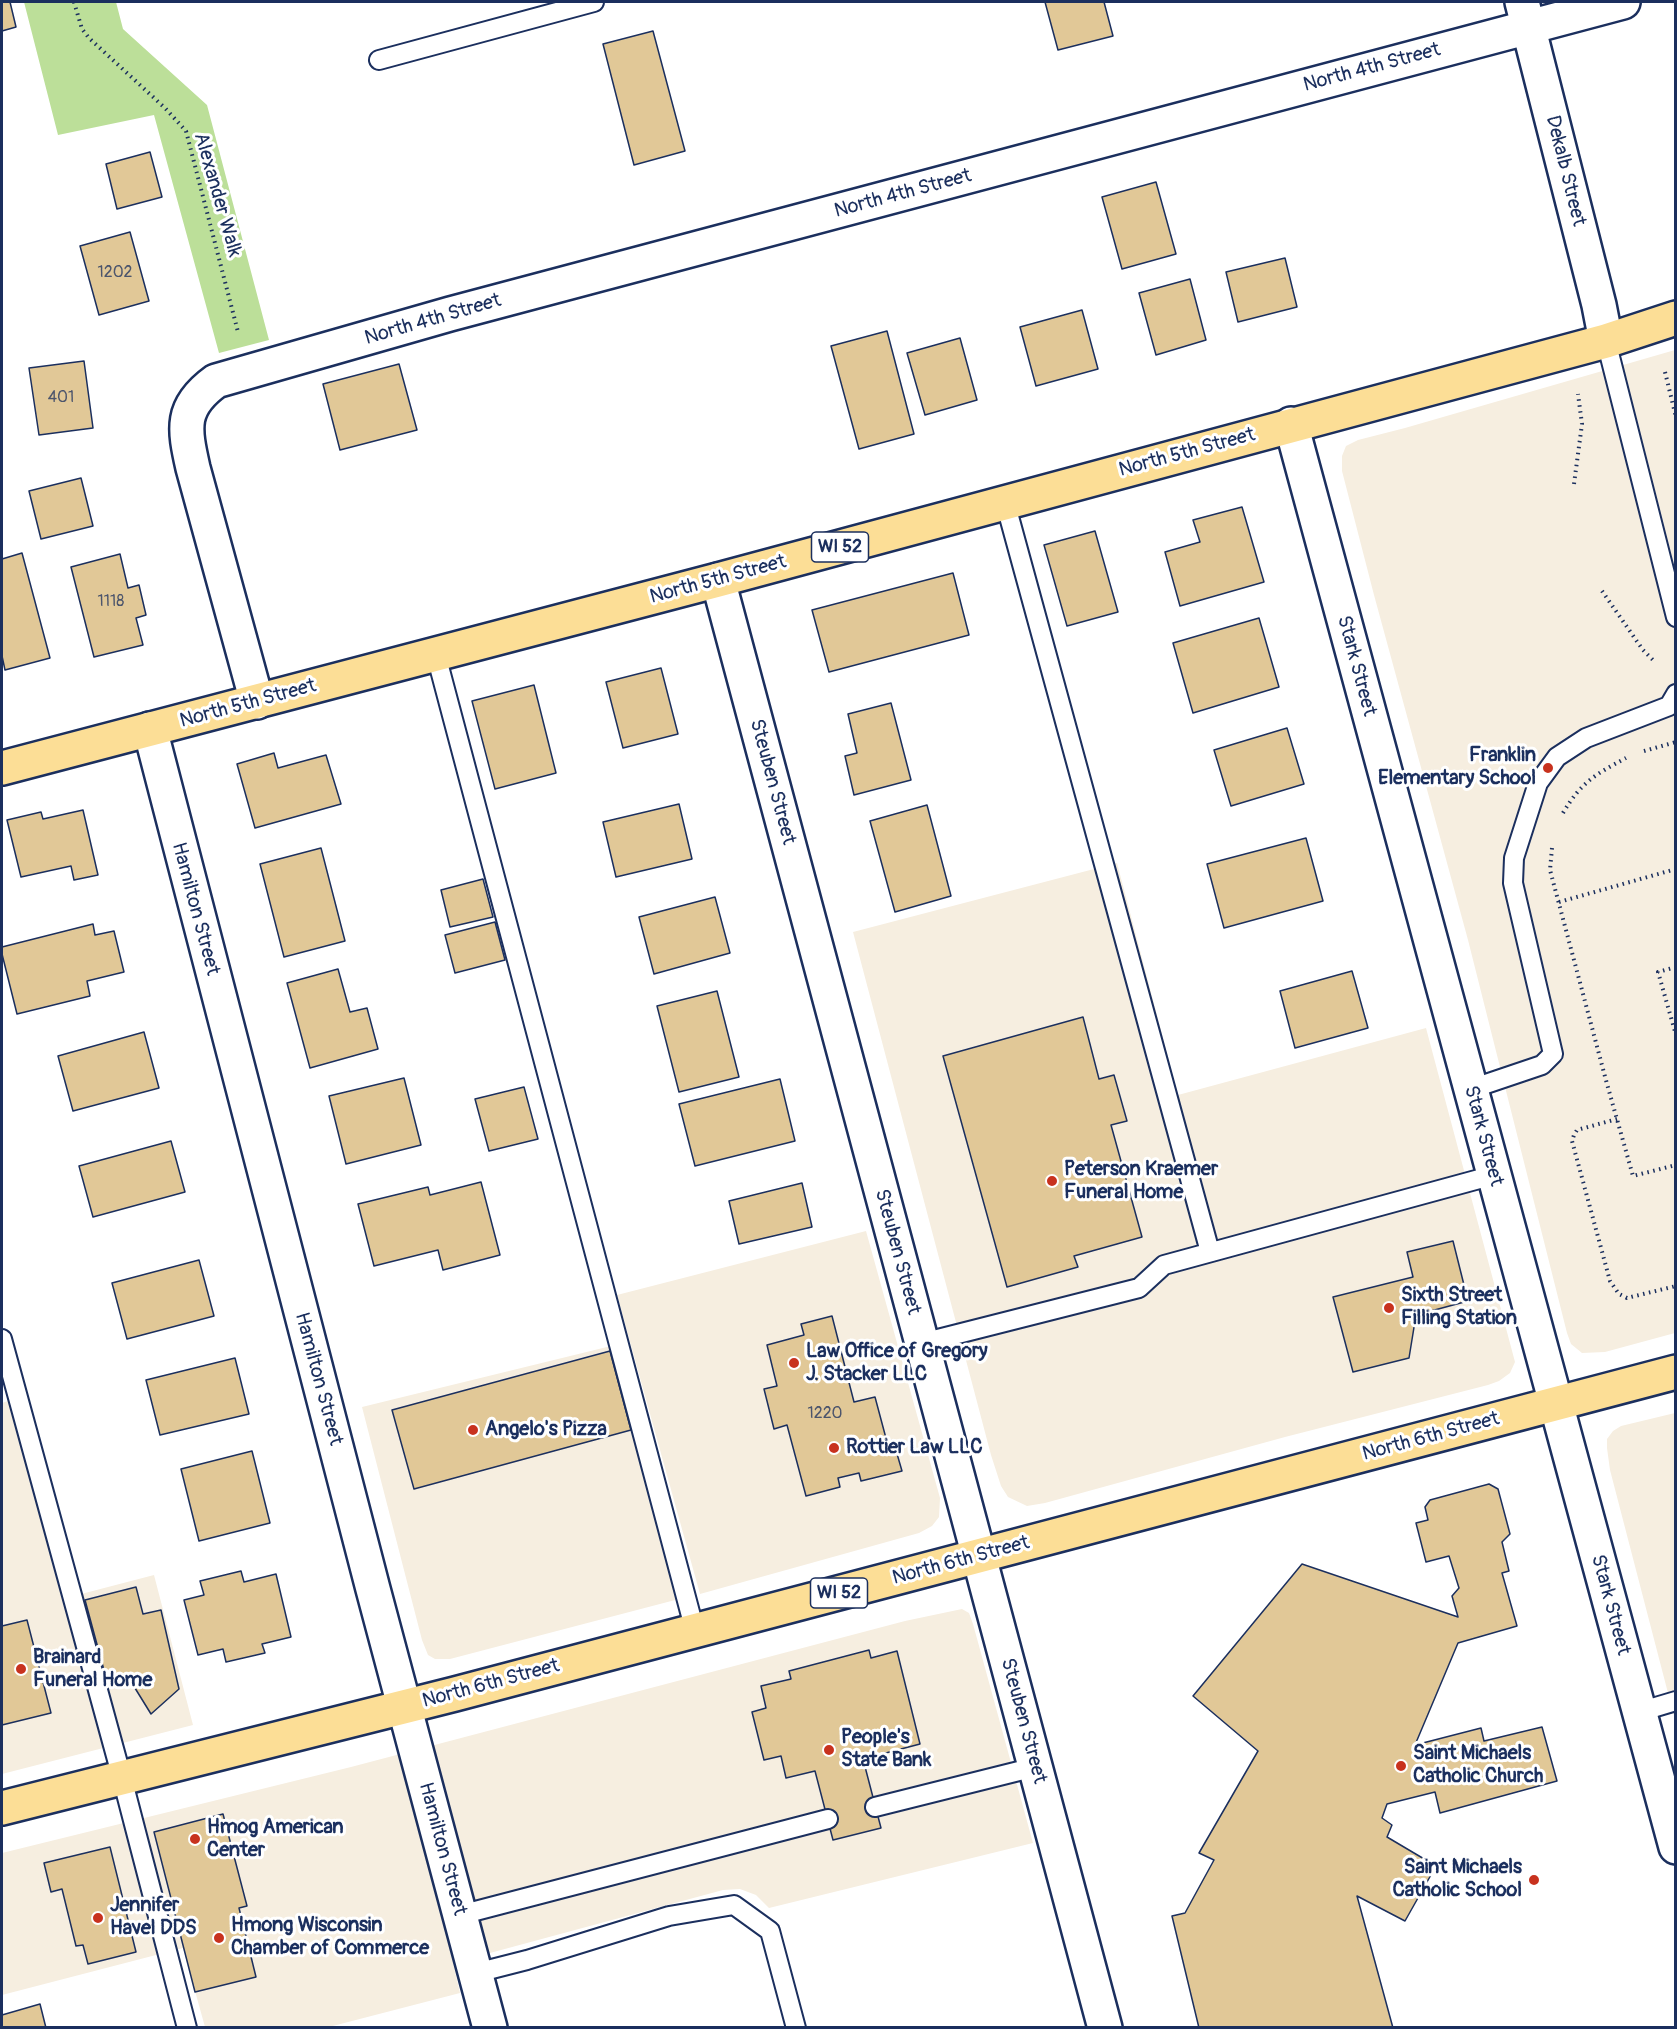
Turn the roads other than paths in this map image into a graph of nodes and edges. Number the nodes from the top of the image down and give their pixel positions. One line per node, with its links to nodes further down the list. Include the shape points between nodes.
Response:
1 (594, 2): 4 (lane)
2 (1623, 2): 3 (street, North 4th Street)
3 (1525, 14): 6 (street, Dekalb Street); 13 (street, North 4th Street, via 216,381 201,393 188,415 186,435)
4 (379, 60)
5 (1676, 318): 6 (main road, North 5th Street / WI 52)
6 (1605, 341): 7 (main road, North 5th Street / WI 52); 10 (lane)
7 (1291, 424): 8 (main road, North 5th Street / WI 52); 16 (street, Stark Street)
8 (1005, 502): 9 (main road, North 5th Street / WI 52); 18 (lane)
9 (718, 580): 11 (main road, North 5th Street / WI 52); 20 (street, Steuben Street)
10 (1676, 617)
11 (436, 655): 13 (main road, North 5th Street / WI 52); 24 (lane)
12 (1676, 694): 16 (lane, via 1669,706 1586,738 1557,756 1538,783 1515,858 1513,883 1553,1054 1542,1065)
13 (257, 702): 14 (main road, North 5th Street / WI 52)
14 (150, 729): 15 (main road, North 5th Street / WI 52); 26 (street, Hamilton Street)
15 (2, 768)
16 (1471, 1089): 17 (street, Stark Street)
17 (1494, 1174): 18 (lane); 22 (street, Stark Street)
18 (1210, 1252): 20 (lane, via 1164,1265 1139,1288)
19 (2, 1339): 29 (lane)
20 (922, 1343): 23 (street, Steuben Street)
21 (1676, 1372): 22 (main road, North 6th Street / WI 52)
22 (1556, 1403): 23 (main road, North 6th Street / WI 52); 27 (street, Stark Street)
23 (979, 1557): 24 (main road, North 6th Street / WI 52); 28 (street, Steuben Street)
24 (695, 1631): 26 (main road, North 6th Street / WI 52)
25 (1676, 1701): 27 (lane)
26 (404, 1707): 29 (main road, North 6th Street / WI 52); 34 (street, Hamilton Street)
27 (1639, 1712): 33 (street, Stark Street)
28 (1035, 1767): 30 (lane); 39 (street, Steuben Street)
29 (122, 1778): 31 (main road, North 6th Street / WI 52); 36 (lane)
30 (876, 1807)
31 (2, 1808)
32 (828, 1819): 34 (lane)
33 (1676, 1847)
34 (460, 1915): 35 (street, Hamilton Street)
35 (476, 1973): 37 (street, Hamilton Street); 38 (lane, via 669,1916 734,1905 770,1931)
36 (187, 2028)
37 (490, 2028)
38 (796, 2028)
39 (1105, 2028)

